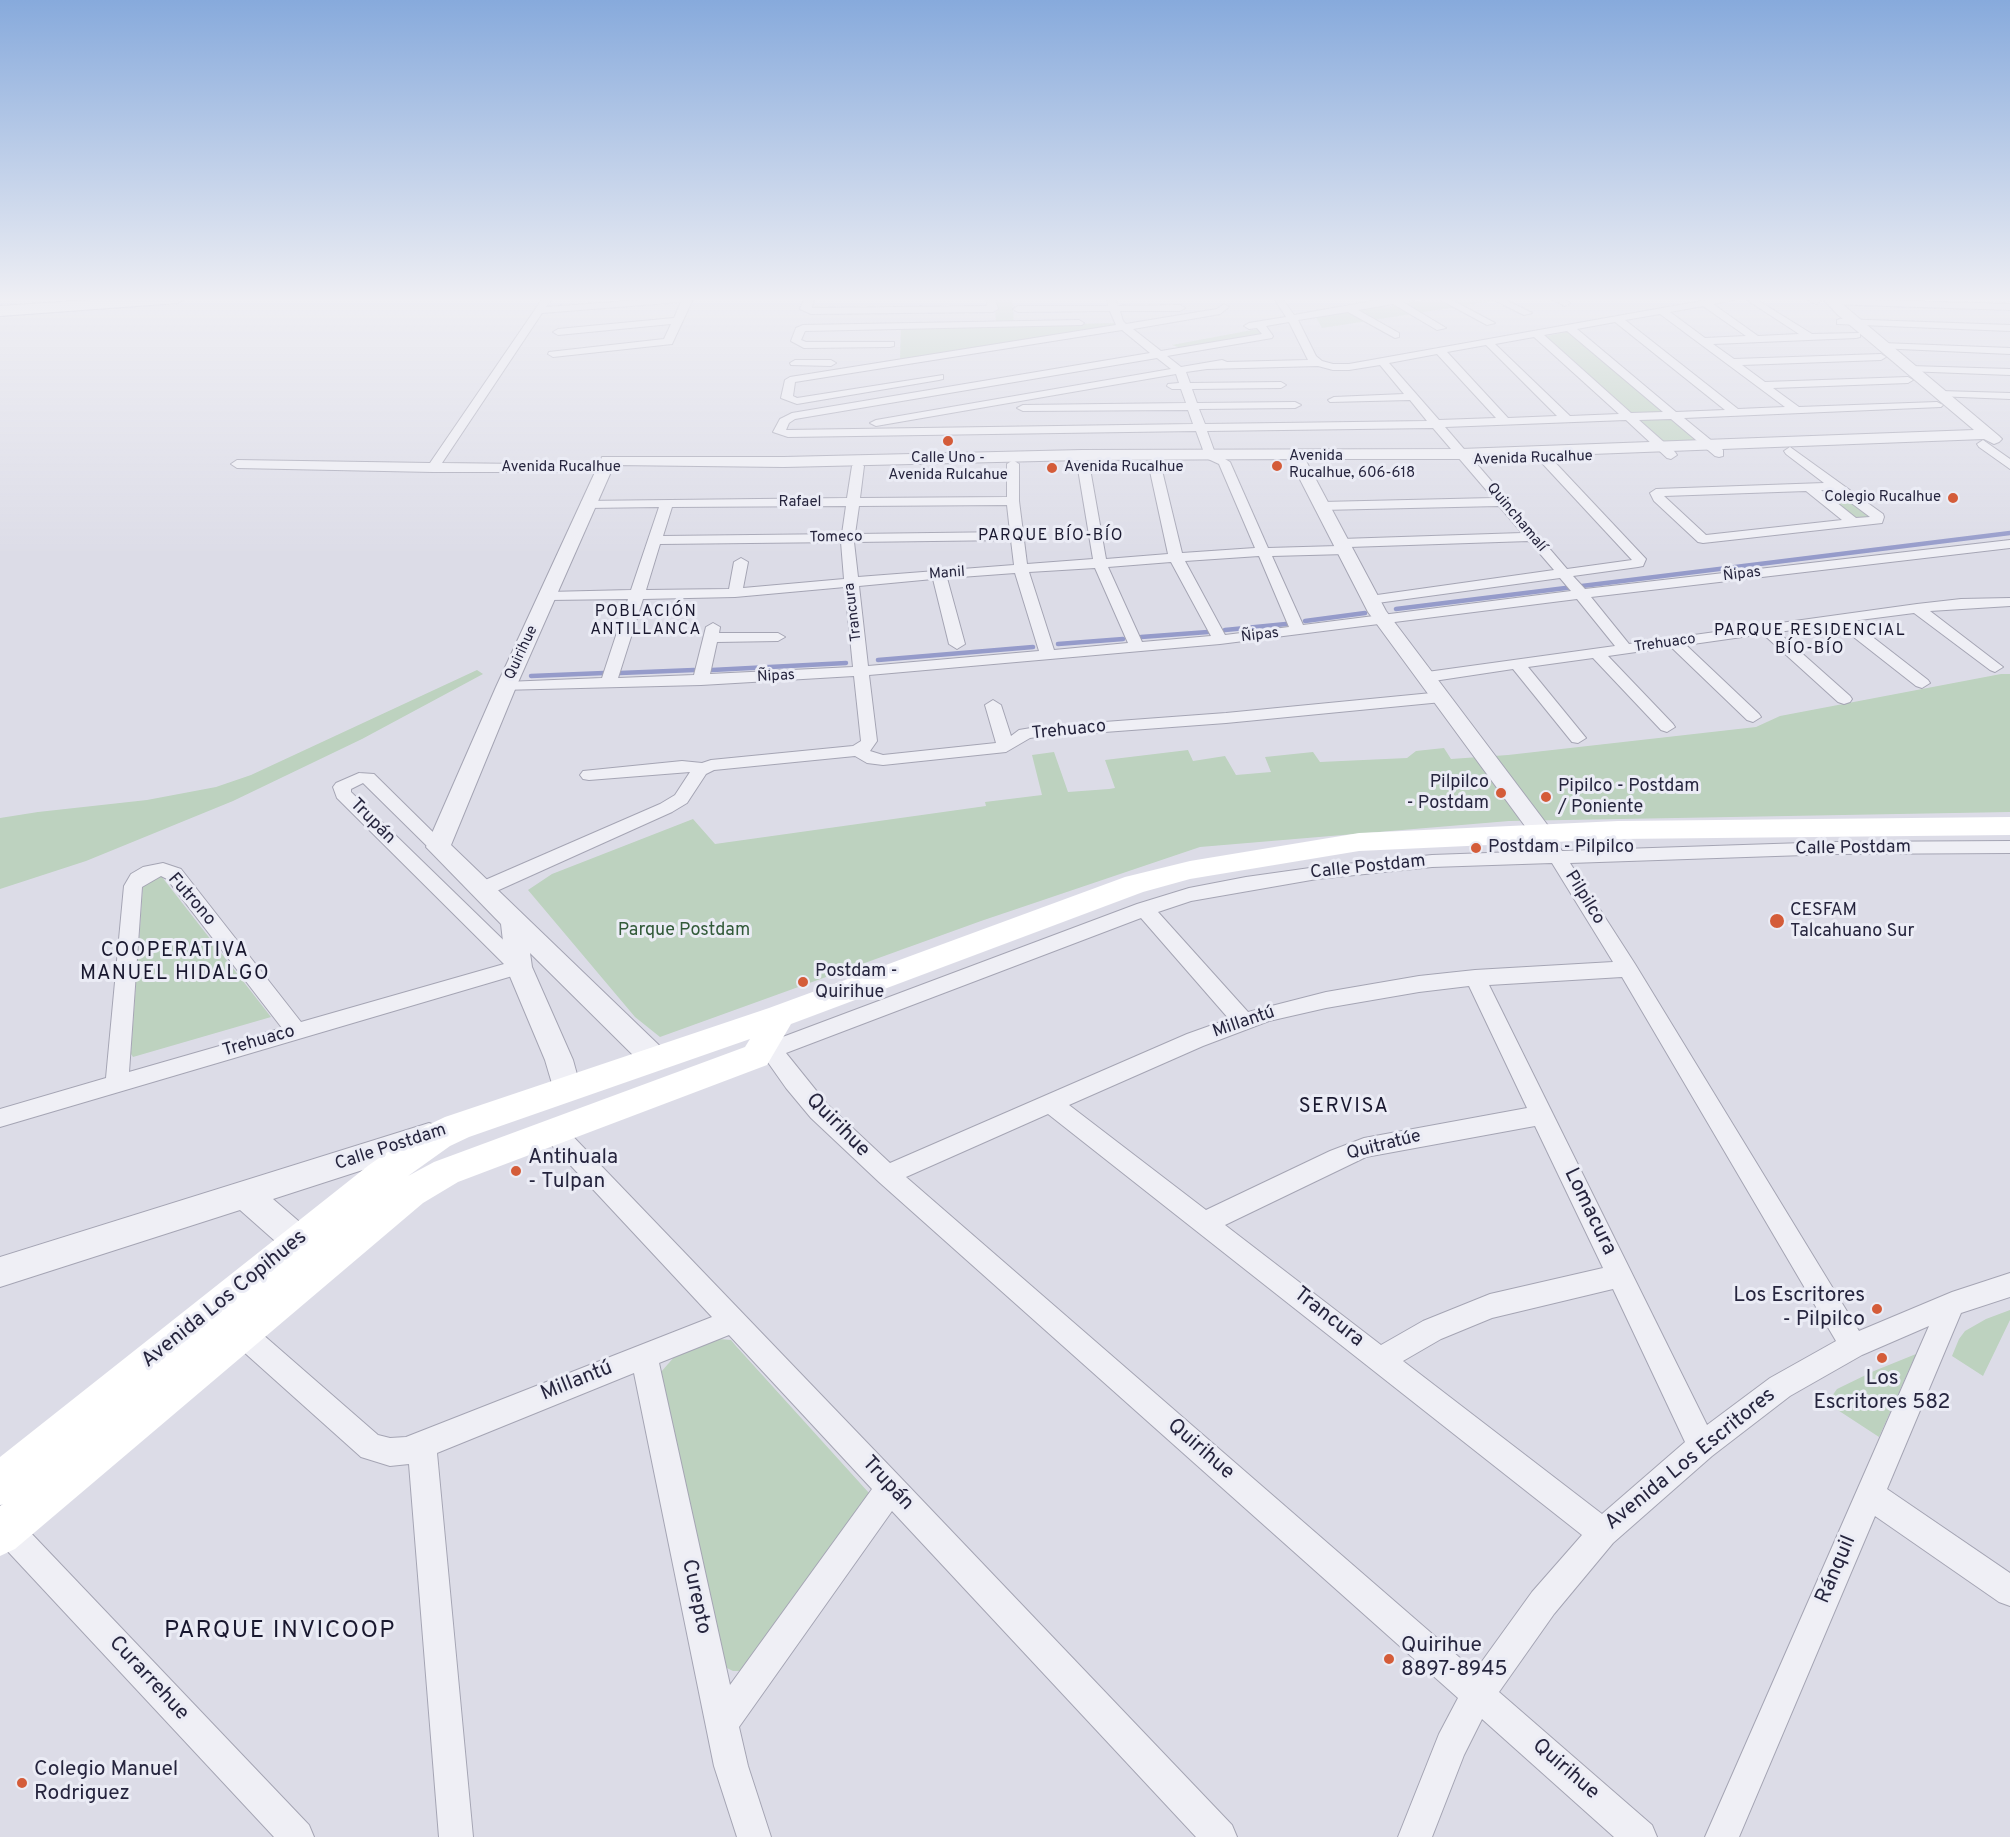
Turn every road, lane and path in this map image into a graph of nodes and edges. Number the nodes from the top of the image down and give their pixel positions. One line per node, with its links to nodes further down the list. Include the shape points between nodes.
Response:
1 (489, 384): 51 (street)
2 (789, 384): 3 (street, via 787,398 797,401)
3 (899, 384)
4 (911, 384): 19 (street)
5 (982, 384): 19 (street)
6 (1104, 384): 17 (street); 27 (street)
7 (1402, 384): 21 (street, Quinchamalí)
8 (1470, 384): 34 (street)
9 (1531, 384): 33 (street)
10 (1592, 384): 32 (street)
11 (1637, 384): 31 (street)
12 (1699, 384): 30 (street)
13 (1759, 384): 18 (street)
14 (1790, 384): 18 (street)
15 (1920, 384): 22 (street)
16 (1281, 385): 17 (street)
17 (1185, 386): 25 (street)
18 (1762, 386): 28 (street)
19 (920, 394): 29 (street); 38 (street, via 788,417 780,433)
20 (2010, 396): 22 (street)
21 (1414, 397): 23 (street); 35 (street, Quinchamalí)
22 (1938, 399): 28 (street); 39 (street)
23 (1334, 400)
24 (1295, 405): 25 (street)
25 (1191, 406): 26 (street); 36 (street)
26 (1084, 407): 27 (street); 37 (street)
27 (963, 408): 29 (street)
28 (1796, 410): 30 (street)
29 (937, 412): 38 (street); 41 (street)
30 (1736, 413): 31 (street)
31 (1674, 415): 32 (street); 42 (street)
32 (1629, 417): 33 (street); 43 (street)
33 (1567, 419): 34 (street)
34 (1506, 422): 35 (street)
35 (1437, 424): 36 (street); 46 (street, Quinchamalí)
36 (1200, 428): 37 (street); 45 (street)
37 (1089, 430): 41 (street)
38 (814, 434): 41 (street)
39 (1981, 438): 40 (street, Avenida Rucalhue); 42 (street, Avenida Rucalhue); 44 (street, Avenida Rucalhue); 56 (street)
40 (2006, 448)
41 (938, 449): 45 (street, Avenida Rucalhue); 54 (street, Avenida Rucalhue, via 784,462); 55 (street, Avenida Rucalhue); 57 (street, Avenida Rucalhue)
42 (1715, 450): 43 (street, Avenida Rucalhue); 44 (street, Avenida Rucalhue)
43 (1667, 451): 46 (street, Avenida Rucalhue); 47 (street, Avenida Rucalhue)
44 (1790, 451): 58 (street)
45 (1210, 455): 46 (street, Avenida Rucalhue); 49 (street)
46 (1465, 457): 47 (street, Avenida Rucalhue); 50 (street, Avenida Rucalhue); 61 (street, Quinchamalí)
47 (1545, 459): 80 (street, Ñipas, via 1639,559 1638,563)
48 (1154, 462): 49 (street, Avenida Rucalhue); 52 (street, Avenida Rucalhue); 74 (street)
49 (1224, 462): 50 (street, Avenida Rucalhue); 73 (street)
50 (1299, 462): 65 (street, Pilpilco)
51 (436, 463): 53 (street, Avenida Rucalhue); 54 (street, Avenida Rucalhue)
52 (1083, 463): 55 (street, Avenida Rucalhue); 76 (street)
53 (237, 464)
54 (606, 464): 57 (street, Avenida Rucalhue); 64 (street, Quirihue)
55 (1013, 464): 60 (street)
56 (2010, 465)
57 (858, 466): 63 (street, Trancura)
58 (1836, 486): 59 (street); 66 (street, via 1878,517)
59 (1809, 487): 66 (street); 66 (street, via 1656,494 1703,539)
60 (1013, 501): 63 (street, Rafael); 67 (street)
61 (1501, 502): 65 (street); 68 (street, Quinchamalí)
62 (667, 503): 63 (street, Rafael); 64 (street, Rafael); 70 (street)
63 (852, 503): 69 (street, Trancura)
64 (587, 504): 83 (street, Quirihue)
65 (1323, 506): 72 (street, Pilpilco)
66 (1854, 523)
67 (1017, 536): 69 (street, Tomeco); 77 (street)
68 (1531, 537): 72 (street, Manil); 80 (street, Quinchamalí)
69 (847, 538): 70 (street, Tomeco); 79 (street, Trancura)
70 (655, 540): 82 (street)
71 (2010, 544): 80 (street, Ñipas)
72 (1344, 547): 73 (street, Manil); 84 (street, Pilpilco)
73 (1263, 552): 74 (street, Manil); 90 (street)
74 (1176, 558): 76 (street, Manil); 92 (street)
75 (741, 562): 81 (street)
76 (1100, 563): 77 (street, Manil); 95 (street)
77 (1021, 569): 78 (street, Manil); 98 (street)
78 (939, 574): 79 (street, Manil); 94 (street)
79 (850, 582): 81 (street, Manil); 101 (street, Trancura)
80 (1573, 585): 84 (street, Ñipas); 88 (street, Ñipas); 96 (street, Quinchamalí)
81 (735, 593): 82 (street, Manil)
82 (637, 594): 83 (street, Manil); 104 (street)
83 (548, 596): 106 (street, Quirihue)
84 (1370, 600): 88 (street, Pilpilco)
85 (2006, 605): 86 (street, Trehuaco, via 1961,603)
86 (1917, 608): 87 (street, Trehuaco); 100 (street)
87 (1840, 619): 89 (street, Trehuaco); 105 (street)
88 (1383, 620): 90 (street, Ñipas); 102 (street, Pilpilco)
89 (1766, 629): 93 (street, Trehuaco); 108 (street)
90 (1298, 631): 92 (street, Ñipas)
91 (778, 637): 103 (street, via 712,632)
92 (1221, 640): 95 (street, Ñipas)
93 (1674, 642): 96 (street, Trehuaco); 110 (street)
94 (957, 644)
95 (1137, 648): 98 (street, Ñipas)
96 (1625, 649): 97 (street, Trehuaco)
97 (1596, 653): 99 (street, Trehuaco); 111 (street)
98 (1048, 656): 101 (street, Ñipas)
99 (1517, 664): 102 (street, Trehuaco); 112 (street)
100 (1995, 667)
101 (861, 671): 103 (street, Ñipas); 114 (street, Trancura, via 869,741)
102 (1427, 677): 107 (street, Pilpilco)
103 (701, 680): 104 (street, Ñipas)
104 (608, 683): 106 (street, Ñipas)
105 (1923, 683)
106 (506, 687): 119 (street, Quirihue)
107 (1442, 697): 113 (street, Trehuaco, via 1037,732 1025,734); 118 (street, Pilpilco)
108 (1844, 699)
109 (993, 705): 113 (street)
110 (1753, 717)
111 (1667, 727)
112 (1578, 738)
113 (1006, 747): 114 (street, Trehuaco, via 883,760)
114 (857, 751): 115 (street, Trehuaco)
115 (703, 768): 116 (street, Trehuaco, via 682,766); 122 (street, via 681,799 666,808)
116 (590, 775)
117 (2010, 826): 118 (main road, Calle Postdam)
118 (1541, 832): 121 (street, Pilpilco); 128 (main road, Calle Postdam, via 1341,844 1173,874 1127,886)
119 (438, 847): 122 (street, Trupán); 125 (street, Trupán, via 368,778 342,787 342,792)
120 (2010, 847): 121 (street, Calle Postdam)
121 (1557, 856): 123 (street, Calle Postdam, via 1432,861 1317,873 1217,889); 126 (street, Pilpilco)
122 (483, 889): 124 (street, Trupán)
123 (1144, 909): 129 (street); 131 (street, Calle Postdam)
124 (513, 918): 125 (street, Trupán); 132 (street, Trupán)
125 (519, 967): 130 (street, Trehuaco); 134 (street, Trupán, via 559,1060)
126 (1628, 969): 127 (street, Millantú); 151 (street, Pilpilco)
127 (1475, 978): 129 (street, Millantú, via 1363,993); 137 (street, Lomacura)
128 (780, 1016): 131 (main road); 132 (main road, Calle Postdam)
129 (1243, 1021): 135 (street, Millantú)
130 (296, 1031): 133 (street, Trehuaco); 133 (street, Futrono, via 174,874 156,870 143,875 133,886)
131 (764, 1053): 136 (main road, Calle Postdam); 141 (street, Quirihue)
132 (655, 1059): 134 (main road, Calle Postdam); 136 (main road, via 637,1087)
133 (117, 1083): 138 (street, Trehuaco)
134 (566, 1089): 139 (main road, Calle Postdam)
135 (1052, 1104): 141 (street, Millantú); 143 (street, Trancura)
136 (612, 1110): 140 (main road, Calle Postdam)
137 (1542, 1115): 143 (street, Quitratúe, via 1357,1150); 146 (street, Lomacura)
138 (0, 1118)
139 (457, 1127): 142 (street, Calle Postdam); 144 (main road, Avenida Los Copihues, via 407,1156)
140 (554, 1132): 144 (main road, Calle Postdam, via 427,1182); 150 (street, Trupán)
141 (887, 1175): 162 (street, Quirihue)
142 (246, 1195): 144 (street); 145 (street, Calle Postdam)
143 (1204, 1223): 153 (street, Trancura)
144 (311, 1252): 149 (main road, Avenida Los Copihues)
145 (0, 1272)
146 (1620, 1276): 153 (street, via 1490,1306 1432,1330); 155 (street, Lomacura)
147 (2010, 1285): 148 (street, Avenida Los Escritores)
148 (1952, 1304): 151 (street, Avenida Los Escritores); 158 (street, Ránquil)
149 (228, 1320): 154 (street, via 371,1447 390,1452); 156 (main road, Avenida Los Copihues); 159 (main road, Avenida Los Copihues)
150 (732, 1321): 152 (street, Millantú); 157 (street, Trupán)
151 (1853, 1346): 155 (street, Avenida Los Escritores, via 1780,1387)
152 (644, 1355): 154 (street, Millantú); 163 (street, Curepto)
153 (1381, 1359): 160 (street, Trancura)
154 (422, 1444): 165 (street)
155 (1702, 1446): 160 (street, Avenida Los Escritores)
156 (0, 1484)
157 (891, 1488): 163 (street); 167 (street, Trupán)
158 (1870, 1495): 161 (street); 170 (street, Ránquil)
159 (2, 1528): 164 (street, Curarrehue)
160 (1603, 1533): 162 (street, Avenida Los Escritores, via 1543,1603)
161 (2010, 1591)
162 (1478, 1694): 168 (street, Avenida Los Escritores, via 1451,1746); 169 (street, Quirihue)
163 (722, 1723): 166 (street, Curepto)
164 (297, 1837)
165 (456, 1837)
166 (754, 1837)
167 (1220, 1837)
168 (1415, 1837)
169 (1640, 1837)
170 (1722, 1837)

